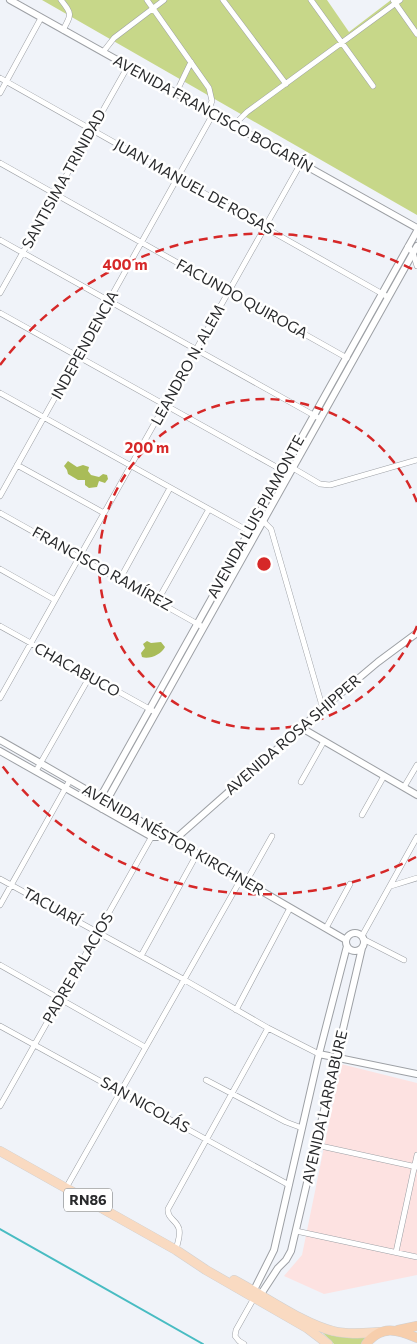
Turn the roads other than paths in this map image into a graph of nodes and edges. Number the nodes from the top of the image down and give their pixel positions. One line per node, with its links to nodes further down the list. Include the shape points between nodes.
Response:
1 (10, 0): 9 (street, AVENIDA FRANCISCO BOGARÍN)
2 (61, 0): 10 (street, via 71,16)
3 (147, 0): 8 (street)
4 (164, 0): 8 (street)
5 (223, 0): 18 (street)
6 (311, 0): 12 (street)
7 (396, 1): 11 (street); 12 (street)
8 (153, 8): 13 (street, via 114,38); 14 (street)
9 (42, 18): 10 (street, AVENIDA FRANCISCO BOGARÍN); 17 (street)
10 (63, 30): 13 (street, AVENIDA FRANCISCO BOGARÍN)
11 (417, 34)
12 (342, 43): 18 (street); 19 (street)
13 (103, 52): 15 (street, AVENIDA FRANCISCO BOGARÍN)
14 (191, 62): 21 (street); 22 (street, via 212,92)
15 (128, 66): 21 (street, AVENIDA FRANCISCO BOGARÍN); 24 (street, SANTISIMA TRINIDAD)
16 (0, 78): 17 (street, JUAN MANUEL DE ROSAS)
17 (6, 81): 20 (street); 24 (street, JUAN MANUEL DE ROSAS)
18 (286, 84): 23 (street)
19 (373, 86)
20 (0, 93)
21 (176, 93): 22 (street, AVENIDA FRANCISCO BOGARÍN)
22 (211, 112): 23 (street, AVENIDA FRANCISCO BOGARÍN); 27 (street, INDEPENDENCIA)
23 (234, 125): 26 (street, AVENIDA FRANCISCO BOGARÍN)
24 (92, 129): 27 (street, JUAN MANUEL DE ROSAS); 28 (street, SANTISIMA TRINIDAD)
25 (0, 163): 28 (street, FACUNDO QUIROGA)
26 (301, 163): 29 (street, LEANDRO N. ALEM); 30 (street, AVENIDA FRANCISCO BOGARÍN)
27 (178, 177): 29 (street, JUAN MANUEL DE ROSAS); 32 (street, INDEPENDENCIA)
28 (55, 194): 32 (street, FACUNDO QUIROGA); 35 (street, SANTISIMA TRINIDAD)
29 (266, 226): 38 (street, LEANDRO N. ALEM); 39 (street, JUAN MANUEL DE ROSAS)
30 (417, 229): 33 (street, AVENIDA LUIS PIAMONTE)
31 (0, 240): 35 (street)
32 (142, 242): 38 (street, FACUNDO QUIROGA); 42 (street, INDEPENDENCIA)
33 (408, 246): 36 (street); 39 (street, AVENIDA LUIS PIAMONTE)
34 (417, 246): 36 (street, AVENIDA LUIS PIAMONTE)
35 (23, 253): 40 (street, SANTISIMA TRINIDAD); 42 (street)
36 (413, 253): 37 (street); 41 (street, AVENIDA LUIS PIAMONTE)
37 (417, 266)
38 (229, 292): 44 (street, LEANDRO N. ALEM); 46 (street, FACUNDO QUIROGA)
39 (382, 292): 41 (street, JUAN MANUEL DE ROSAS); 46 (street, AVENIDA LUIS PIAMONTE)
40 (0, 293)
41 (388, 297): 47 (street, AVENIDA LUIS PIAMONTE)
42 (109, 301): 44 (street); 45 (street, INDEPENDENCIA)
43 (0, 313): 45 (street)
44 (197, 350): 49 (street, LEANDRO N. ALEM); 50 (street)
45 (78, 357): 49 (street); 51 (street, INDEPENDENCIA)
46 (346, 357): 47 (street, FACUNDO QUIROGA); 50 (street, AVENIDA LUIS PIAMONTE)
47 (352, 361): 52 (street, AVENIDA LUIS PIAMONTE)
48 (0, 393): 51 (street)
49 (166, 406): 56 (street, LEANDRO N. ALEM); 57 (street)
50 (313, 414): 52 (street); 54 (street, AVENIDA LUIS PIAMONTE)
51 (45, 417): 55 (street, INDEPENDENCIA); 56 (street)
52 (320, 419): 58 (street, AVENIDA LUIS PIAMONTE)
53 (417, 461): 58 (street, via 330,485)
54 (286, 464): 57 (street, AVENIDA LUIS PIAMONTE); 58 (street)
55 (18, 465): 60 (street, INDEPENDENCIA); 63 (street)
56 (131, 466): 59 (street); 63 (street, LEANDRO N. ALEM)
57 (282, 471): 58 (street); 64 (street, AVENIDA LUIS PIAMONTE)
58 (291, 471): 65 (street, AVENIDA LUIS PIAMONTE)
59 (170, 488): 61 (street); 70 (street)
60 (0, 496)
61 (209, 509): 66 (street); 72 (street)
62 (0, 513): 68 (street, FRANCISCO RAMÍREZ)
63 (104, 514): 68 (street, LEANDRO N. ALEM)
64 (257, 515): 65 (street); 66 (street, AVENIDA LUIS PIAMONTE)
65 (263, 520): 67 (street, AVENIDA LUIS PIAMONTE); 80 (street, via 270,529)
66 (248, 531): 67 (street); 73 (street, AVENIDA LUIS PIAMONTE)
67 (255, 535): 75 (street, AVENIDA LUIS PIAMONTE)
68 (79, 557): 70 (street, FRANCISCO RAMÍREZ); 71 (street, LEANDRO N. ALEM)
69 (0, 569): 71 (street)
70 (120, 579): 72 (street, FRANCISCO RAMÍREZ)
71 (55, 600): 77 (street, LEANDRO N. ALEM)
72 (158, 600): 73 (street, FRANCISCO RAMÍREZ)
73 (197, 622): 75 (street, FRANCISCO RAMÍREZ); 81 (street, AVENIDA LUIS PIAMONTE)
74 (0, 626): 77 (street, CHACABUCO)
75 (203, 627): 81 (street, AVENIDA LUIS PIAMONTE)
76 (417, 633): 80 (street, AVENIDA ROSA SHIPPER)
77 (30, 643): 78 (street, CHACABUCO); 79 (street, LEANDRO N. ALEM)
78 (90, 676): 81 (street, CHACABUCO); 86 (street)
79 (0, 698)
80 (323, 709): 82 (street, AVENIDA ROSA SHIPPER)
81 (152, 711): 95 (street, AVENIDA LUIS PIAMONTE); 96 (street, AVENIDA LUIS PIAMONTE)
82 (300, 727): 84 (street); 104 (street, AVENIDA ROSA SHIPPER)
83 (0, 740): 86 (street, AVENIDA NÉSTOR KIRCHNER)
84 (324, 741): 89 (street); 91 (street)
85 (0, 751): 88 (street)
86 (40, 763): 88 (street); 90 (street, AVENIDA NÉSTOR KIRCHNER)
87 (417, 765): 92 (street)
88 (36, 771): 93 (street)
89 (384, 776): 92 (street); 99 (street)
90 (70, 780): 93 (street); 95 (street, AVENIDA NÉSTOR KIRCHNER)
91 (301, 782)
92 (404, 787): 94 (street)
93 (66, 788): 97 (street); 110 (street)
94 (417, 795)
95 (99, 796): 96 (street, AVENIDA NÉSTOR KIRCHNER); 97 (street, AVENIDA LUIS PIAMONTE)
96 (107, 800): 98 (street, AVENIDA LUIS PIAMONTE); 100 (street, AVENIDA NÉSTOR KIRCHNER)
97 (96, 805): 98 (street)
98 (102, 809): 102 (street)
99 (362, 815)
100 (156, 829): 102 (street, PADRE PALACIOS); 104 (street, AVENIDA NÉSTOR KIRCHNER)
101 (272, 836): 108 (street)
102 (152, 837): 104 (street); 115 (street, PADRE PALACIOS)
103 (417, 837): 111 (street)
104 (170, 839): 105 (street, AVENIDA NÉSTOR KIRCHNER)
105 (197, 854): 108 (street, AVENIDA NÉSTOR KIRCHNER); 119 (street)
106 (417, 878): 111 (street)
107 (0, 879): 110 (street, TACUARÍ)
108 (243, 881): 113 (street, AVENIDA NÉSTOR KIRCHNER); 122 (street)
109 (350, 884): 114 (street)
110 (11, 885): 112 (street); 115 (street, TACUARÍ)
111 (391, 886): 116 (street)
112 (0, 905)
113 (290, 908): 114 (street, AVENIDA NÉSTOR KIRCHNER); 124 (street)
114 (326, 928): 117 (street, AVENIDA NÉSTOR KIRCHNER)
115 (98, 933): 119 (street, TACUARÍ); 123 (street, PADRE PALACIOS)
116 (363, 938): 117 (street, via 352,934); 118 (street); 120 (street)
117 (347, 943): 118 (street, via 354,951); 129 (street, AVENIDA LARRABURE)
118 (362, 948): 130 (street, AVENIDA LARRABURE)
119 (141, 956): 122 (street, TACUARÍ)
120 (404, 960)
121 (0, 965): 123 (street)
122 (184, 979): 124 (street, TACUARÍ); 128 (street)
123 (61, 999): 127 (street, PADRE PALACIOS); 128 (street)
124 (236, 1010): 126 (street, TACUARÍ)
125 (0, 1026): 127 (street, SAN NICOLÁS)
126 (268, 1028): 129 (street, TACUARÍ); 134 (street)
127 (34, 1045): 133 (street, SAN NICOLÁS); 135 (street, PADRE PALACIOS)
128 (145, 1047): 133 (street)
129 (319, 1054): 130 (street); 136 (street, AVENIDA LARRABURE)
130 (336, 1058): 131 (street); 138 (street, AVENIDA LARRABURE)
131 (417, 1074)
132 (206, 1080): 134 (street)
133 (119, 1091): 137 (street, SAN NICOLÁS); 143 (street)
134 (232, 1095): 136 (street); 137 (street)
135 (0, 1106)
136 (302, 1128): 142 (street, AVENIDA LARRABURE)
137 (207, 1140): 142 (street, SAN NICOLÁS); 145 (street, via 168,1209 179,1230)
138 (316, 1146): 141 (street); 144 (street, AVENIDA LARRABURE)
139 (0, 1151): 143 (main road, RN86)
140 (417, 1155): 141 (street)
141 (416, 1167): 146 (street)
142 (289, 1186): 147 (street, AVENIDA LARRABURE)
143 (66, 1188): 145 (main road, RN86)
144 (296, 1231): 146 (street); 149 (street, AVENIDA LARRABURE, via 290,1256)
145 (176, 1250): 150 (main road, RN86, via 206,1270)
146 (396, 1252): 148 (street)
147 (272, 1256): 149 (street); 150 (street, AVENIDA LARRABURE)
148 (417, 1257)
149 (283, 1263): 150 (street, AVENIDA LARRABURE)
150 (256, 1294): 153 (main road, RN86, via 325,1328 348,1333); 155 (street, via 236,1330 235,1336); 156 (main road, RN86)
151 (417, 1326): 152 (highway)
152 (396, 1330): 153 (highway); 154 (highway)
153 (379, 1332): 157 (highway)
154 (417, 1338)
155 (244, 1344)
156 (328, 1344)
157 (366, 1344)

